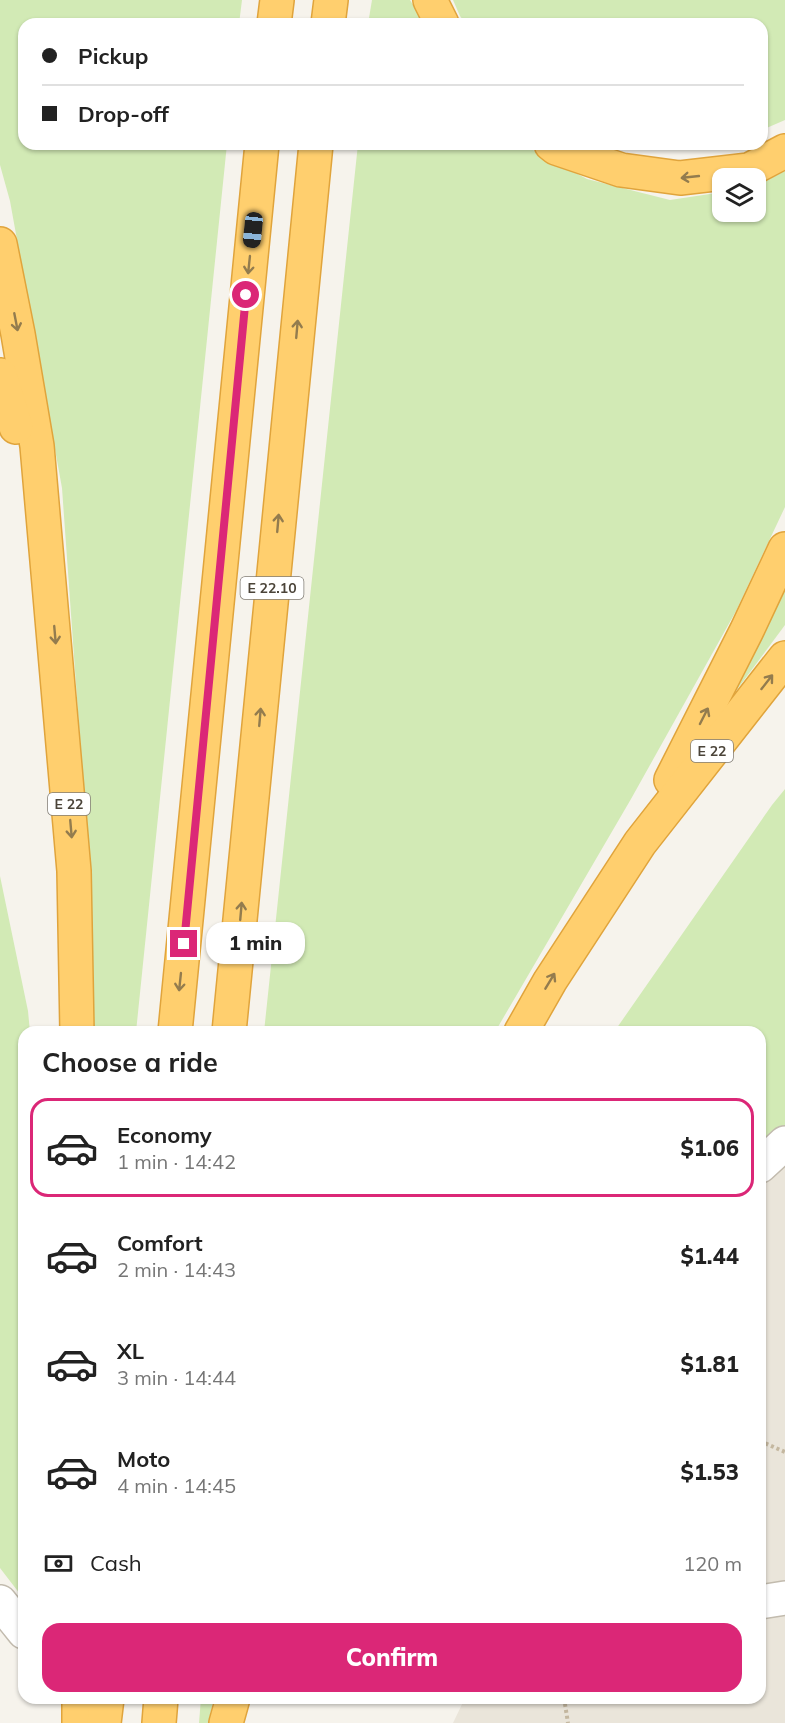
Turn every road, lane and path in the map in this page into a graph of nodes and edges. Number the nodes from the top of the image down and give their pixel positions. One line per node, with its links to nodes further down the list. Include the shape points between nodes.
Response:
1 (276, 0): 4 (highway)
2 (331, 0): 5 (highway)
3 (430, 0): 6 (highway)
4 (274, 18)
5 (329, 18)
6 (439, 18)
7 (261, 150): 18 (highway, E 22.10, one-way to 18)
8 (315, 150): 19 (highway, E 22.10, one-way to 8)
9 (562, 150): 10 (highway, one-way to 9, via 749,170 680,178 621,170)
10 (785, 151)
11 (0, 244): 14 (highway, E 22, one-way to 14, via 37,446)
12 (0, 375): 14 (highway, via 18,434)
13 (785, 549): 16 (highway, one-way to 13)
14 (50, 577): 17 (highway, E 22, one-way to 17, via 74,871)
15 (785, 658): 16 (highway, E 22, one-way to 15)
16 (639, 843): 20 (highway, E 22, one-way to 16)
17 (77, 1026)
18 (176, 1026)
19 (230, 1026)
20 (524, 1026)
21 (785, 1143): 22 (street)
22 (766, 1160)
23 (766, 1444): 24 (path)
24 (785, 1452)
25 (785, 1598): 26 (street)
26 (766, 1601)
27 (0, 1602): 28 (street)
28 (18, 1624)
29 (79, 1704): 34 (highway)
30 (106, 1704): 35 (highway)
31 (161, 1704): 36 (highway)
32 (231, 1704): 37 (highway)
33 (565, 1704): 38 (path)
34 (78, 1723)
35 (104, 1723)
36 (159, 1723)
37 (226, 1723)
38 (568, 1723)

